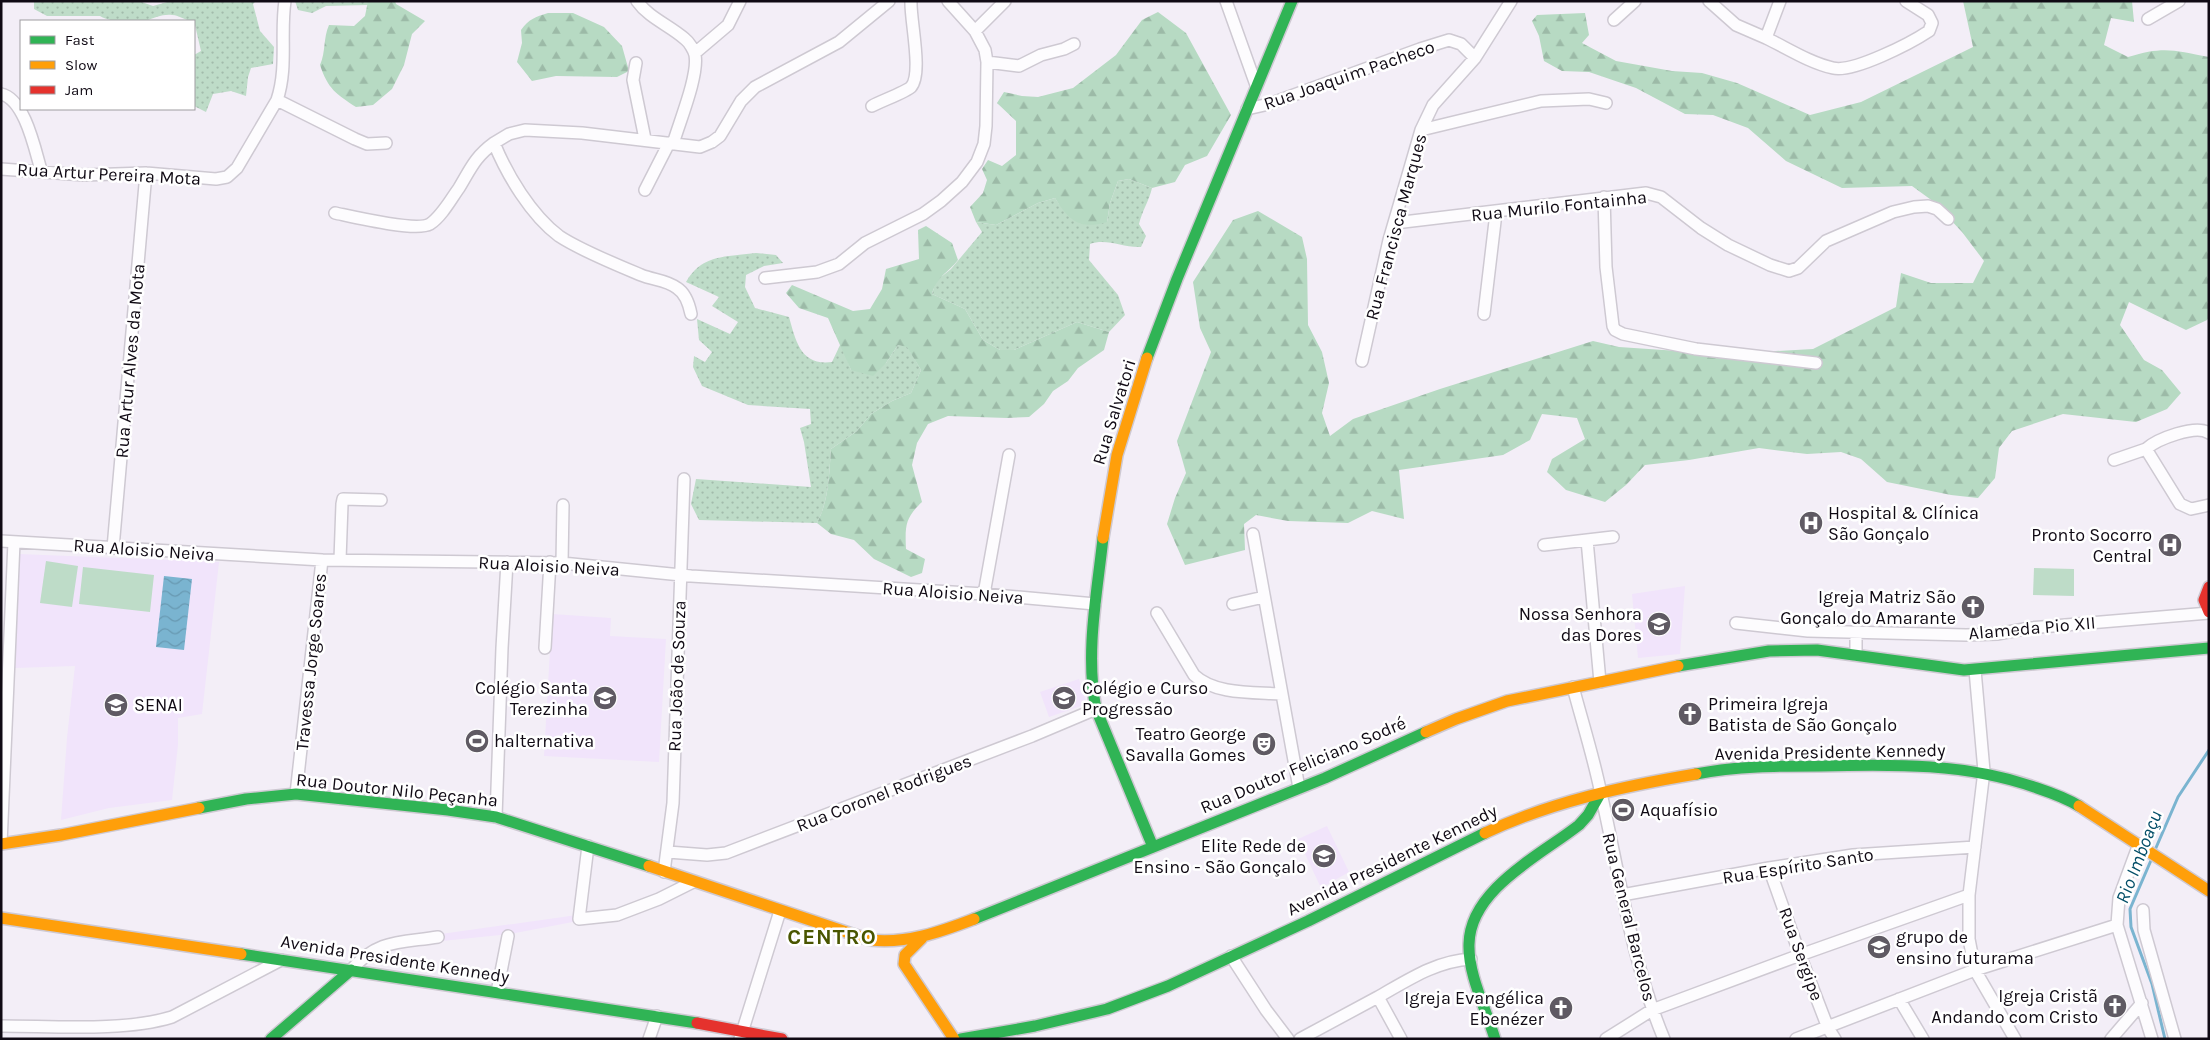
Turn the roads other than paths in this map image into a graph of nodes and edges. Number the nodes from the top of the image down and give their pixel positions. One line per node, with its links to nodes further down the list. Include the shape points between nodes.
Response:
1 (285, 1): 27 (street, via 285,56)
2 (636, 1): 21 (street, via 647,13 687,40)
3 (740, 1): 21 (street, via 728,25)
4 (889, 1): 35 (street, via 839,42 756,86 741,100 720,136 712,142 700,147)
5 (911, 1): 29 (street, via 916,78 911,87)
6 (1005, 1): 18 (street)
7 (1226, 1): 25 (street)
8 (1292, 1): 25 (main road, Rua Salvatori)
9 (1511, 1): 22 (street, Rua Francisca Marques)
10 (1635, 1): 17 (street)
11 (1709, 1): 19 (street, via 1736,25)
12 (1780, 1): 19 (street)
13 (1906, 1): 19 (street, via 1928,15 1932,23 1929,31 1851,68 1832,68)
14 (2179, 1): 16 (street)
15 (950, 2): 18 (street)
16 (2148, 18)
17 (1614, 20)
18 (975, 31): 23 (street)
19 (1766, 38)
20 (1074, 44): 23 (street, via 1018,66)
21 (695, 53): 35 (street, via 692,82)
22 (1475, 58): 30 (street, Rua Joaquim Pacheco, via 1460,44 1450,40); 31 (street, Rua Francisca Marques, via 1433,105)
23 (987, 62): 45 (street, via 984,144 977,162 962,182 923,214 872,239 839,264 816,272)
24 (636, 63): 32 (street, via 633,80)
25 (1256, 85): 30 (main road, Rua Salvatori)
26 (1, 94): 37 (street, via 14,100 25,119)
27 (277, 100): 33 (street, via 367,144); 38 (street, Rua Artur Pereira Mota, via 237,168 227,177 216,180)
28 (1606, 103): 31 (street, via 1589,99 1541,101)
29 (872, 106)
30 (1247, 109): 74 (main road, Rua Salvatori, via 1167,302 1125,425 1105,520)
31 (1421, 130): 44 (street, Rua Francisca Marques)
32 (645, 139): 34 (street, via 525,130); 35 (street)
33 (386, 143)
34 (494, 143): 42 (street, via 471,164 432,223 410,227); 46 (street, via 540,219 560,236 594,254 678,288)
35 (671, 144): 39 (street)
36 (1, 169): 37 (street, Rua Artur Pereira Mota)
37 (41, 170): 38 (street, Rua Artur Pereira Mota, via 84,175)
38 (146, 174): 64 (street, Rua Artur Alves da Mota)
39 (645, 190)
40 (1604, 197): 41 (street, Rua Murilo Fontainha); 43 (street, Rua Murilo Fontainha, via 1646,193 1661,197 1728,245 1789,271 1798,268 1826,241 1893,212 1928,206 1938,209); 49 (street, via 1608,293 1615,330 1696,349)
41 (1496, 213): 44 (street, Rua Murilo Fontainha); 47 (street)
42 (335, 214)
43 (1948, 219)
44 (1395, 223): 48 (street, Rua Francisca Marques)
45 (765, 278)
46 (691, 314)
47 (1484, 314)
48 (1362, 361)
49 (1816, 363)
50 (2209, 433): 51 (street, via 2194,430 2153,442)
51 (2146, 449): 53 (street); 57 (street, via 2180,504 2191,509)
52 (1009, 455): 72 (street)
53 (2114, 460)
54 (684, 479): 70 (street, Rua João de Souza)
55 (381, 500): 66 (street, via 343,499)
56 (563, 505): 69 (street)
57 (2209, 505)
58 (1253, 534): 73 (street)
59 (1613, 537): 60 (street)
60 (1587, 540): 63 (street); 84 (street)
61 (1, 541): 62 (street, Rua Aloisio Neiva)
62 (14, 542): 64 (street, Rua Aloisio Neiva); 93 (street)
63 (1544, 545)
64 (113, 548): 65 (street, Rua Aloisio Neiva)
65 (322, 560): 66 (street, Rua Aloisio Neiva); 90 (street, Travessa Jorge Soares)
66 (340, 560): 67 (street, Rua Aloisio Neiva)
67 (507, 562): 68 (street, Rua Aloisio Neiva); 92 (street)
68 (550, 562): 69 (street, Rua Aloisio Neiva); 80 (street)
69 (562, 563): 70 (street, Rua Aloisio Neiva)
70 (680, 575): 72 (street, Rua Aloisio Neiva); 98 (street, Rua João de Souza, via 673,803)
71 (2209, 587): 77 (main road, via 2204,600)
72 (984, 594): 74 (street, Rua Aloisio Neiva)
73 (1264, 598): 75 (street); 86 (street)
74 (1096, 604): 87 (main road, Rua Salvatori, via 1090,670)
75 (1233, 604)
76 (1157, 613): 86 (street, via 1202,682 1214,688)
77 (2209, 613): 79 (street, Alameda Pio XII, via 2030,628 1996,634)
78 (1736, 622): 79 (street, Alameda Pio XII)
79 (1856, 633): 82 (street)
80 (545, 648)
81 (2209, 648): 83 (main road, Rua Doutor Feliciano Sodré)
82 (1856, 654): 83 (main road, Rua Doutor Feliciano Sodré); 84 (main road, Rua Doutor Feliciano Sodré, via 1800,649 1739,654)
83 (1975, 670): 88 (street)
84 (1600, 682): 85 (main road, Rua Doutor Feliciano Sodré)
85 (1573, 688): 89 (main road, Rua Doutor Feliciano Sodré, via 1507,701 1456,719); 91 (street, Rua General Barcelos)
86 (1282, 694): 89 (street)
87 (1096, 709): 96 (main road, Rua Salvatori); 98 (street, Rua Coronel Rodrigues, via 726,853)
88 (1984, 771): 91 (main road, Avenida Presidente Kennedy, via 1952,766 1889,764 1754,767 1689,774); 95 (main road, Avenida Presidente Kennedy, via 2066,798); 97 (street)
89 (1299, 788): 96 (main road, Rua Doutor Feliciano Sodré)
90 (296, 794): 92 (main road, Rua Doutor Nilo Peçanha); 93 (main road, Rua Doutor Nilo Peçanha, via 246,799)
91 (1600, 794): 103 (street, Rua General Barcelos); 113 (main road, Avenida Presidente Kennedy, via 1499,826); 115 (main road, via 1580,824 1486,899 1470,928)
92 (496, 817): 94 (main road, Rua Doutor Nilo Peçanha)
93 (1, 844)
94 (588, 846): 100 (main road, Rua Doutor Nilo Peçanha); 101 (street, via 579,919 617,915)
95 (2141, 846): 102 (main road, Avenida Presidente Kennedy); 108 (street, via 2120,898)
96 (1153, 847): 111 (main road, Rua Doutor Feliciano Sodré)
97 (1975, 847): 99 (street, Rua Espírito Santo, via 1853,855); 104 (street)
98 (668, 852): 100 (street, Rua João de Souza)
99 (1769, 868): 103 (street, Rua Espírito Santo); 112 (street, Rua Sergipe)
100 (664, 872): 101 (main road, Rua Doutor Feliciano Sodré)
101 (693, 882): 106 (main road, Rua Doutor Feliciano Sodré)
102 (2209, 891)
103 (1622, 895): 122 (street, Rua General Barcelos)
104 (1969, 895): 112 (street); 117 (street, via 1969,939)
105 (2143, 910): 144 (street, via 2144,930)
106 (780, 911): 111 (main road, Rua Doutor Feliciano Sodré, via 871,941 886,943); 126 (street)
107 (1, 918): 114 (main road, Avenida Presidente Kennedy)
108 (2117, 925): 117 (street); 121 (street)
109 (508, 936): 118 (street)
110 (438, 938): 116 (street, via 373,949)
111 (922, 938): 130 (main road, via 905,955 904,964)
112 (1800, 955): 122 (street); 125 (street, Rua Sergipe)
113 (1231, 956): 131 (main road, Avenida Presidente Kennedy, via 1168,986 1107,1009); 132 (street)
114 (283, 959): 116 (main road, Avenida Presidente Kennedy); 124 (street, via 172,1017 153,1023)
115 (1471, 959): 119 (street, via 1432,967); 135 (main road)
116 (351, 970): 118 (main road, Avenida Presidente Kennedy); 127 (main road)
117 (1975, 970): 120 (street); 141 (street)
118 (497, 992): 123 (main road, Avenida Presidente Kennedy)
119 (1378, 996): 133 (street); 134 (street)
120 (1899, 999): 125 (street); 140 (street)
121 (2142, 1003): 142 (street); 143 (street)
122 (1652, 1010): 136 (street); 137 (street, Rua General Barcelos)
123 (658, 1016): 126 (main road, Avenida Presidente Kennedy); 128 (street)
124 (1, 1026)
125 (1828, 1028): 138 (street); 139 (street, Rua Sergipe)
126 (742, 1036): 129 (main road, Avenida Presidente Kennedy)
127 (272, 1039)
128 (649, 1039)
129 (782, 1039)
130 (954, 1039)
131 (962, 1039)
132 (1288, 1039)
133 (1300, 1039)
134 (1401, 1039)
135 (1495, 1039)
136 (1606, 1039)
137 (1664, 1039)
138 (1796, 1039)
139 (1835, 1039)
140 (1923, 1039)
141 (2016, 1039)
142 (2111, 1039)
143 (2152, 1039)
144 (2175, 1039)

